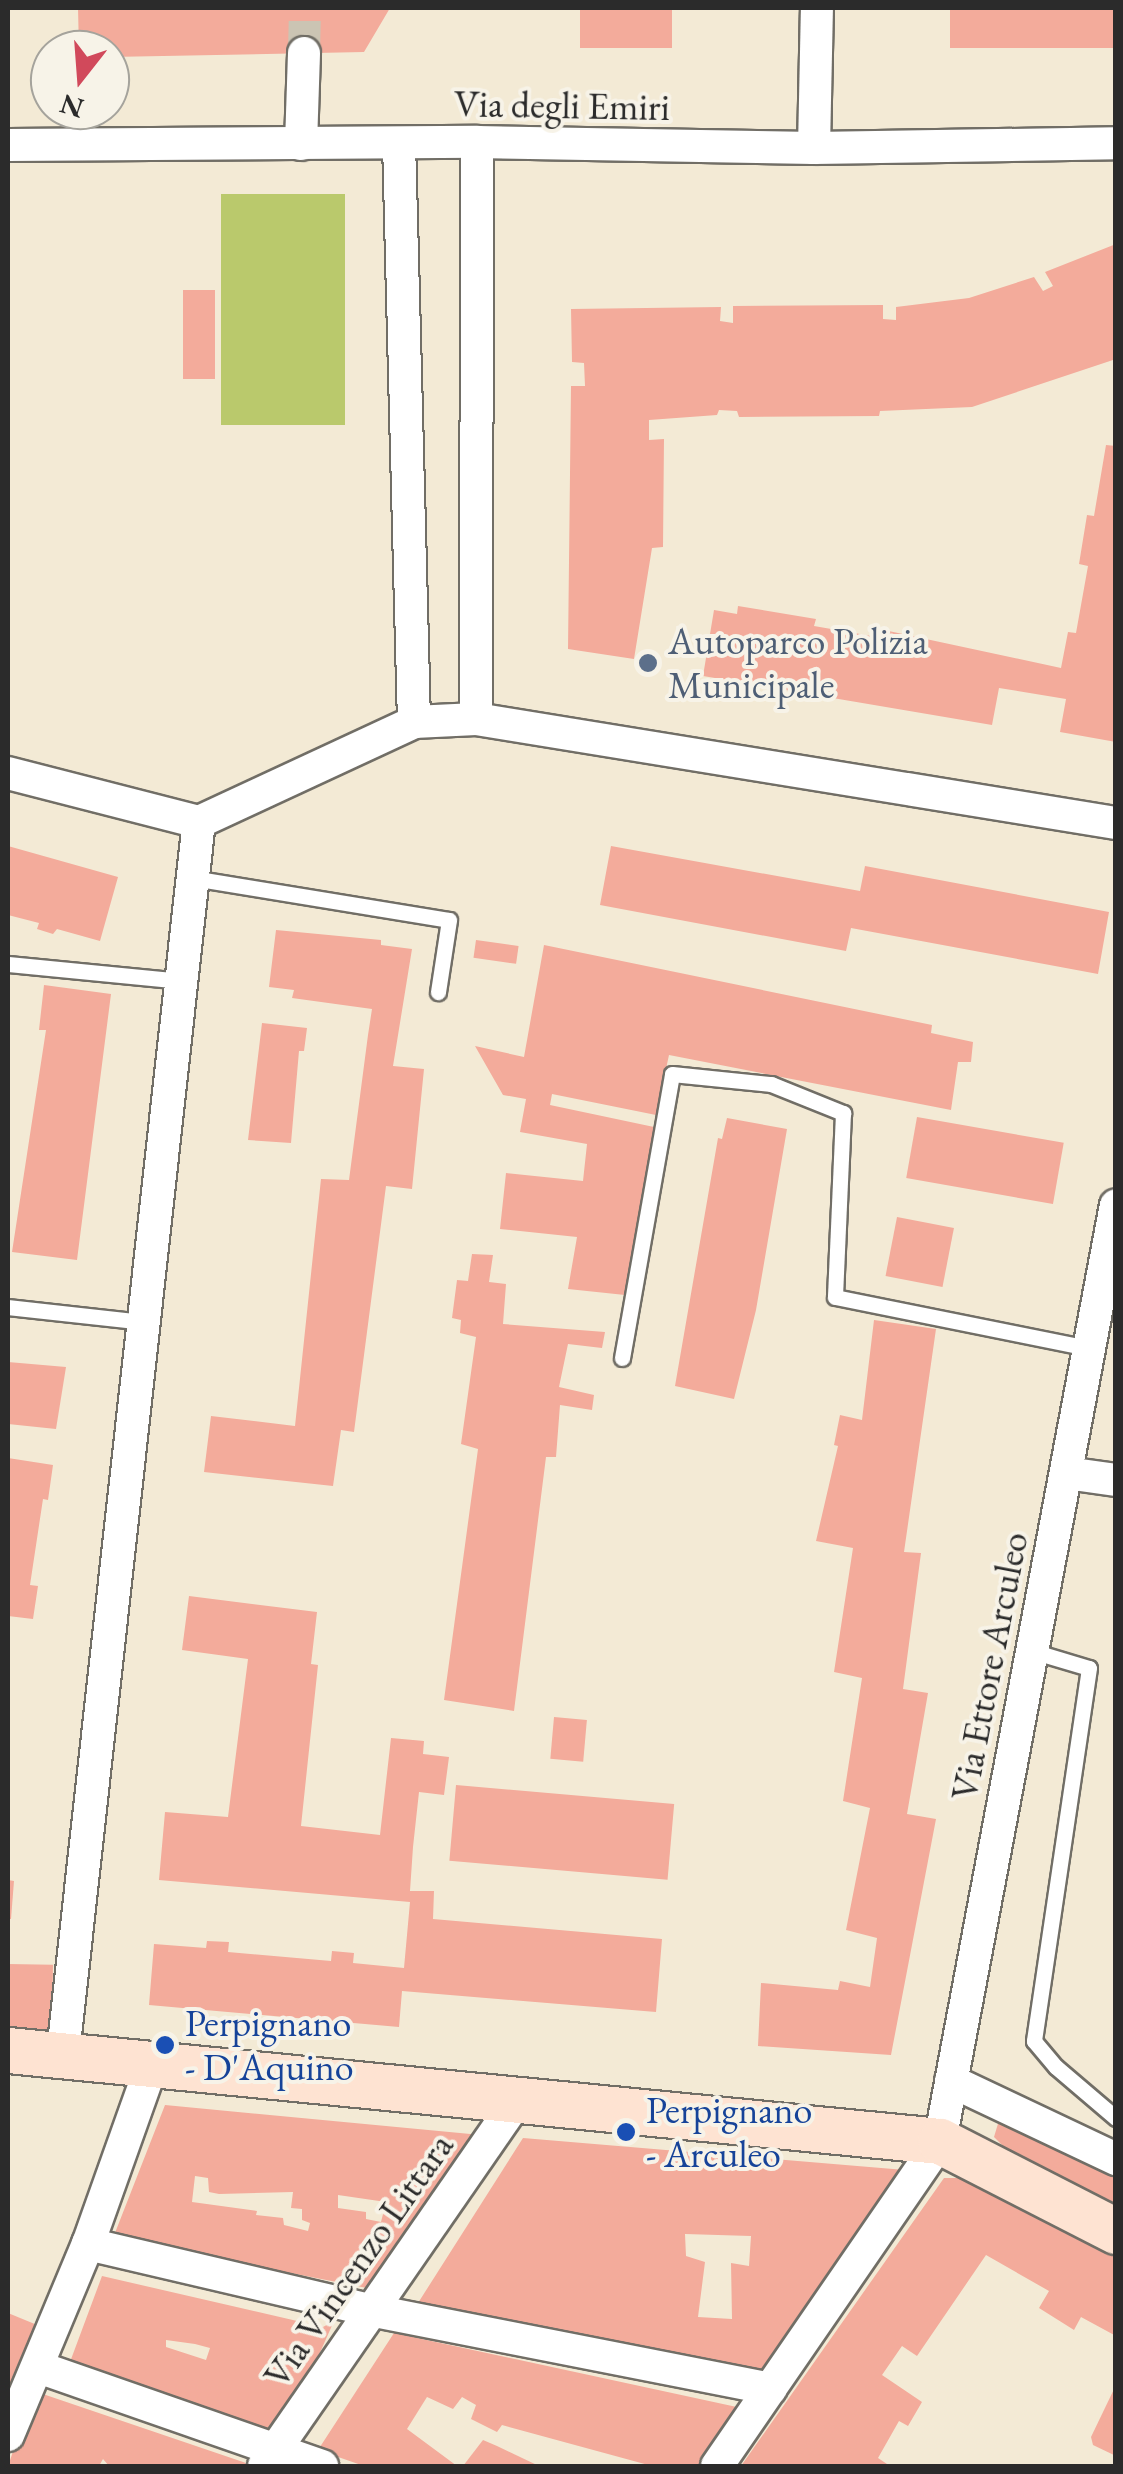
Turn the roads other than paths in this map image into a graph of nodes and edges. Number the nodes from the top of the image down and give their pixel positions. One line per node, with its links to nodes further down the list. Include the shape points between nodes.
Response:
1 (818, 8): 8 (street)
2 (304, 53): 5 (street)
3 (477, 142): 4 (street, Via degli Emiri); 8 (street, Via degli Emiri); 9 (street)
4 (400, 143): 5 (street, Via degli Emiri); 10 (street)
5 (301, 144): 7 (street, Via degli Emiri)
6 (1116, 144): 8 (street, Via degli Emiri)
7 (8, 145)
8 (814, 148)
9 (476, 719): 10 (street); 13 (street)
10 (414, 722): 12 (street)
11 (8, 772): 12 (street)
12 (200, 822): 14 (street)
13 (1116, 824)
14 (193, 878): 16 (street); 17 (lane, via 448,920)
15 (8, 964): 16 (lane)
16 (182, 981): 20 (street)
17 (438, 992)
18 (1116, 1206): 21 (street, Via Ettore Arculeo)
19 (8, 1307): 20 (lane)
20 (144, 1322): 27 (street)
21 (1089, 1348): 22 (lane, via 835,1297 843,1112 771,1084 672,1074); 23 (street, Via Ettore Arculeo)
22 (622, 1358)
23 (1066, 1473): 24 (street); 25 (street, Via Ettore Arculeo)
24 (1116, 1480)
25 (1032, 1651): 29 (street, Via Ettore Arculeo); 31 (lane, via 1089,1668 1034,2040)
26 (8, 2050): 27 (street)
27 (63, 2053): 28 (street)
28 (152, 2061): 30 (street); 35 (street)
29 (952, 2081): 32 (street, Via Ettore Arculeo); 33 (street)
30 (518, 2099): 32 (street); 36 (street, Via Vincenzo Littara)
31 (1116, 2118)
32 (940, 2140): 34 (street); 38 (street)
33 (1116, 2159)
34 (1116, 2231)
35 (88, 2244): 36 (street); 37 (street)
36 (374, 2311): 38 (street); 40 (street, Via Vincenzo Littara)
37 (38, 2367): 39 (street); 40 (street)
38 (770, 2389): 42 (street)
39 (8, 2435)
40 (269, 2458): 41 (street)
41 (322, 2466)
42 (717, 2466)

